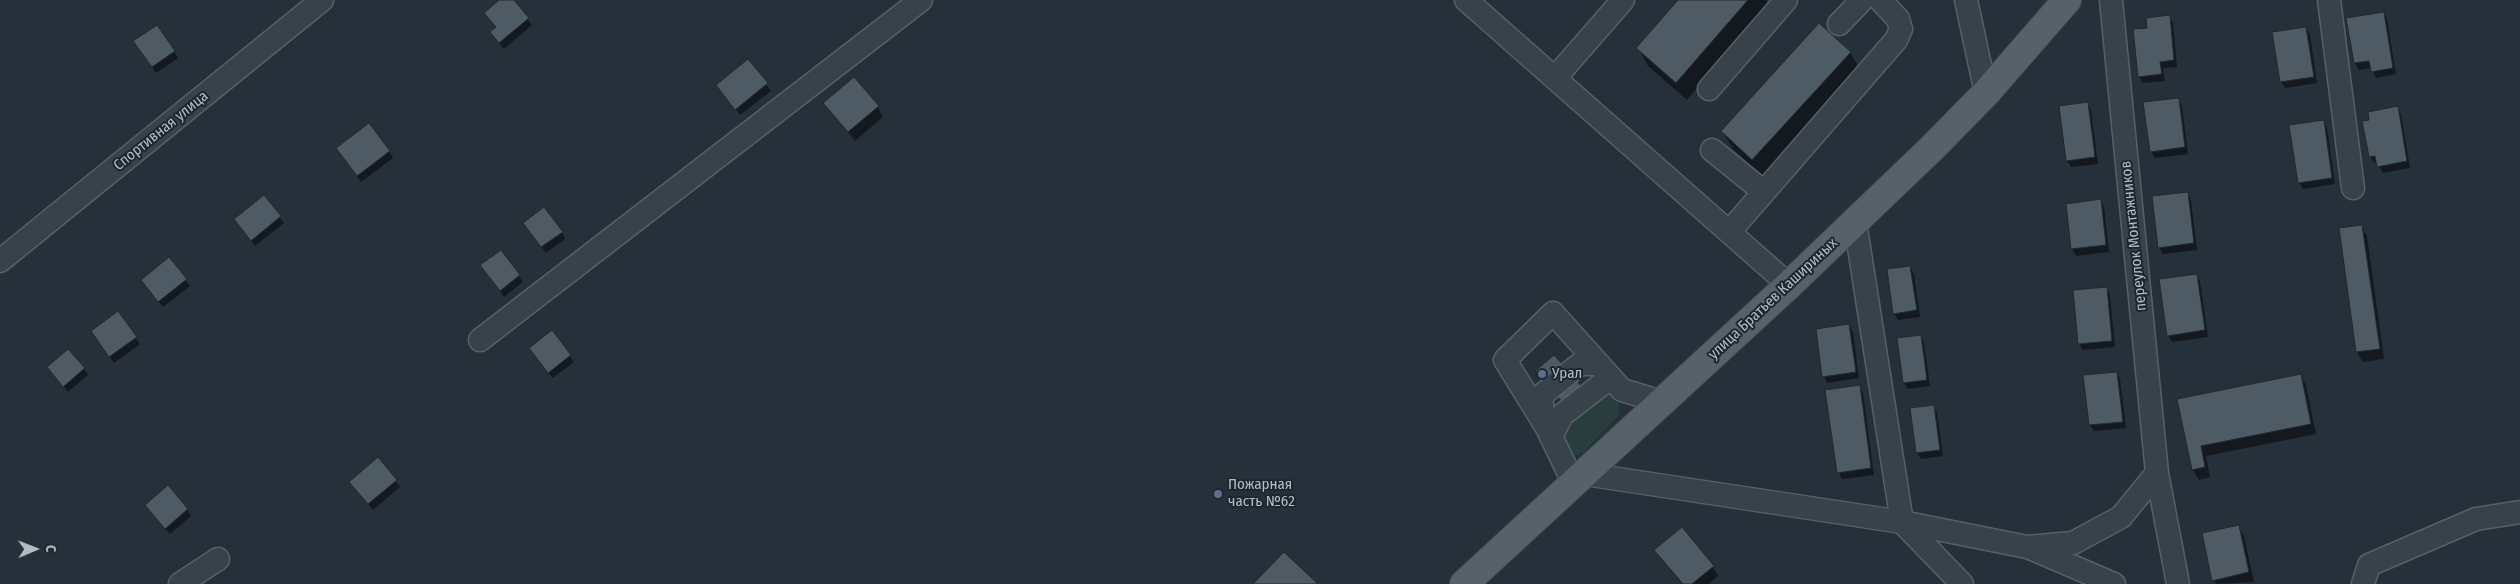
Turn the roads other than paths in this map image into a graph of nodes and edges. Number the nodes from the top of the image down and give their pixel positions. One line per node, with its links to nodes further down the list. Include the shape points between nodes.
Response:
1 (322, 0): 21 (street, Спортивная улица)
2 (921, 0): 23 (street)
3 (1466, 0): 13 (street)
4 (1622, 0): 13 (street)
5 (1786, 0): 14 (street)
6 (1862, 0): 12 (street)
7 (1880, 0): 18 (street, via 1898,19 1901,29 1896,40)
8 (1966, 0): 15 (street)
9 (2068, 0): 15 (main road, улица Братьев Кашириных)
10 (2111, 0): 27 (street, переулок Монтажников)
11 (2329, 0): 17 (street)
12 (1839, 24)
13 (1556, 78): 20 (street)
14 (1709, 89)
15 (1986, 93): 19 (main road, улица Братьев Кашириных)
16 (1712, 150): 18 (street)
17 (2353, 188)
18 (1764, 192): 20 (street)
19 (1855, 222): 22 (main road, улица Братьев Кашириных); 30 (street)
20 (1730, 231): 22 (street)
21 (0, 261)
22 (1789, 284): 25 (main road, улица Братьев Кашириных)
23 (480, 340)
24 (1604, 371): 25 (street, via 1622,390); 26 (street); 26 (street, via 1553,313 1505,360)
25 (1662, 402): 28 (main road, улица Братьев Кашириных)
26 (1547, 429): 28 (street)
27 (2157, 473): 31 (street, via 2121,517 2073,543); 37 (street, переулок Монтажников)
28 (1580, 479): 30 (street); 34 (main road, улица Братьев Кашириных)
29 (2520, 512): 38 (street, via 2476,519 2369,565)
30 (1902, 522): 31 (street); 35 (street)
31 (2027, 546): 36 (street)
32 (218, 559): 33 (street)
33 (180, 584)
34 (1464, 584)
35 (1962, 584)
36 (2114, 584)
37 (2178, 584)
38 (2363, 584)

